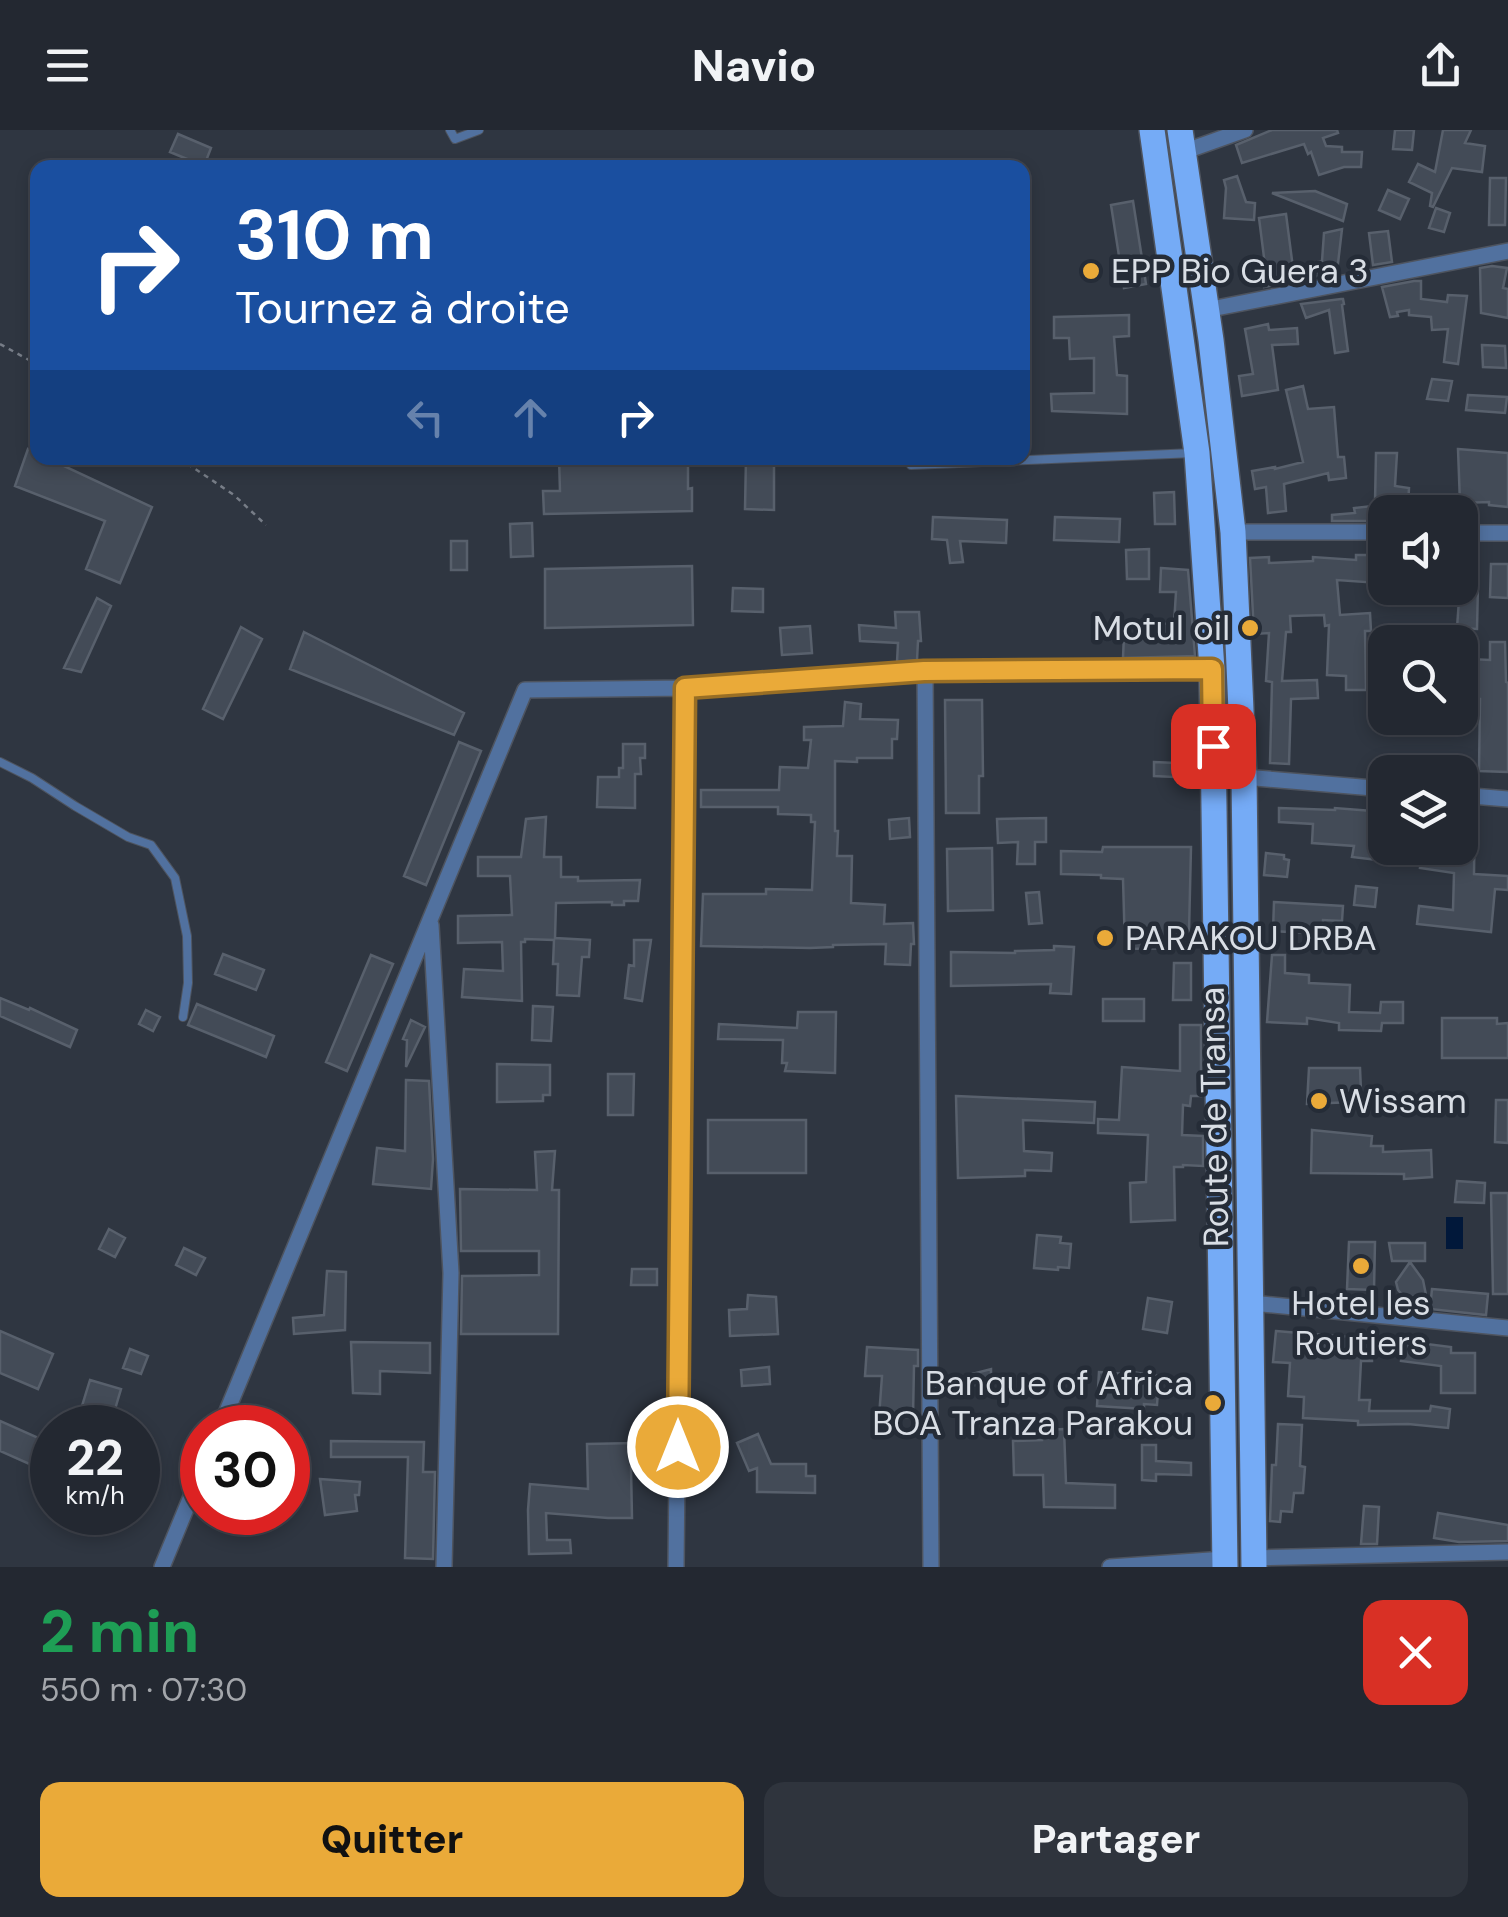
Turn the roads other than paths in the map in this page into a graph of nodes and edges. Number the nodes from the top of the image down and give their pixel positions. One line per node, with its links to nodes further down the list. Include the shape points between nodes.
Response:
1 (450, 130): 2 (lane, via 454,139)
2 (479, 130)
3 (1152, 130): 9 (main road, Route de Transa)
4 (1246, 130): 5 (street)
5 (1181, 141): 7 (main road, Route de Transa)
6 (1508, 251): 7 (street)
7 (1206, 310): 8 (main road, Route de Transa)
8 (1223, 449): 9 (lane); 11 (main road, Route de Transa)
9 (1197, 453): 10 (lane); 15 (main road, Route de Transa)
10 (1030, 460)
11 (1233, 532): 12 (street); 19 (main road, Route de Transa)
12 (1368, 532)
13 (1478, 533): 14 (street)
14 (1508, 533)
15 (1212, 669): 16 (street); 31 (main road, Route de Transa)
16 (924, 671): 17 (street); 35 (street)
17 (685, 688): 23 (street, via 525,690); 34 (street)
18 (0, 762): 24 (lane, via 151,844 175,878 187,936)
19 (1244, 778): 20 (street); 25 (main road, Route de Transa)
20 (1368, 788)
21 (1478, 796): 22 (street)
22 (1508, 799)
23 (430, 921): 27 (street); 33 (street, via 451,1273)
24 (183, 1017)
25 (1252, 1303): 26 (street); 30 (main road, Route de Transa)
26 (1508, 1328)
27 (230, 1405)
28 (180, 1523): 32 (street)
29 (1508, 1552): 30 (street)
30 (1254, 1562)
31 (1225, 1563): 36 (street)
32 (162, 1567)
33 (444, 1567)
34 (676, 1567)
35 (931, 1567)
36 (1110, 1567)

